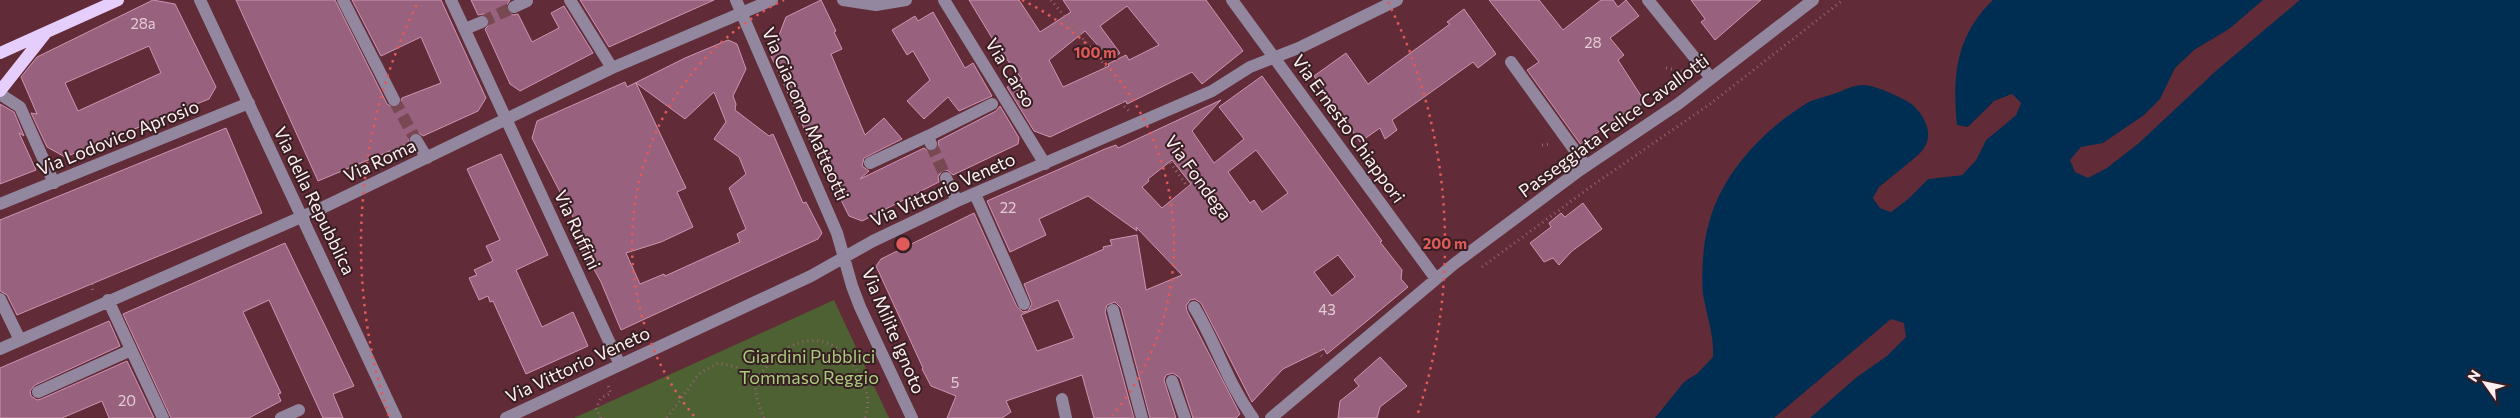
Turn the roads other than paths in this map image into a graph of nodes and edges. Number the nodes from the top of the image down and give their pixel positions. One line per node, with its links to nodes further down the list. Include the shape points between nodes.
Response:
1 (118, 0): 20 (main road)
2 (200, 0): 28 (street, Via della Repubblica)
3 (343, 0): 27 (street)
4 (451, 0): 19 (street, Via Ruffini)
5 (570, 0): 24 (street)
6 (736, 0): 17 (street, Via Giacomo Matteotti)
7 (772, 0): 17 (street, Via Roma)
8 (843, 0): 9 (street, via 876,5)
9 (906, 0)
10 (944, 0): 34 (street, Via Carso)
11 (1232, 0): 22 (street, Via Ernesto Chiappori)
12 (1397, 0): 22 (street, Via Vittorio Veneto)
13 (1648, 0): 25 (street)
14 (527, 1): 16 (street)
15 (1807, 2): 25 (street, Passeggiata Felice Cavallotti)
16 (514, 7)
17 (742, 13): 24 (street, Via Roma); 42 (street, Via Giacomo Matteotti, via 837,233)
18 (482, 22): 19 (street)
19 (465, 30): 30 (street, Via Ruffini)
20 (48, 31): 21 (main road); 26 (main road)
21 (0, 53)
22 (1274, 58): 34 (street, Via Vittorio Veneto, via 1250,67 1212,91); 43 (street, Via Ernesto Chiappori)
23 (1511, 62): 35 (street)
24 (612, 68): 30 (street, Via Roma)
25 (1711, 78): 35 (street, Passeggiata Felice Cavallotti)
26 (0, 88): 37 (street, via 20,107)
27 (394, 100)
28 (248, 103): 37 (street, Via Lodovico Aprosio); 41 (street, Via della Repubblica)
29 (992, 104): 33 (street, via 930,140)
30 (505, 114): 32 (street, Via Roma); 52 (street, Via Ruffini)
31 (416, 140): 32 (street)
32 (427, 158): 41 (street, Via Roma)
33 (870, 163)
34 (1045, 164): 38 (street, Via Vittorio Veneto)
35 (1586, 166): 43 (street, Passeggiata Felice Cavallotti)
36 (946, 178): 39 (street)
37 (54, 183): 40 (street, Via Lodovico Aprosio)
38 (975, 194): 39 (street, Via Vittorio Veneto); 46 (street)
39 (957, 201): 42 (street, Via Vittorio Veneto)
40 (0, 204)
41 (302, 216): 45 (street, Via Roma); 59 (street, Via della Repubblica)
42 (844, 257): 52 (street, Via Vittorio Veneto, via 811,276); 61 (street, Via Milite Ignoto, via 860,307)
43 (1436, 279): 66 (street, Passeggiata Felice Cavallotti)
44 (0, 299): 49 (street)
45 (108, 300): 49 (street, Via Roma); 51 (street)
46 (1024, 304)
47 (1194, 307): 65 (street, via 1234,389)
48 (1113, 310): 63 (street)
49 (20, 340): 50 (street, Via Roma)
50 (0, 349)
51 (131, 350): 54 (street); 57 (street)
52 (620, 365): 60 (street, Via Vittorio Veneto)
53 (1172, 381): 64 (street)
54 (38, 392)
55 (1062, 399): 62 (street)
56 (299, 410): 58 (street)
57 (163, 418)
58 (281, 418)
59 (396, 418)
60 (506, 418)
61 (912, 418)
62 (1066, 418)
63 (1142, 418)
64 (1185, 418)
65 (1253, 418)
66 (1271, 418)

